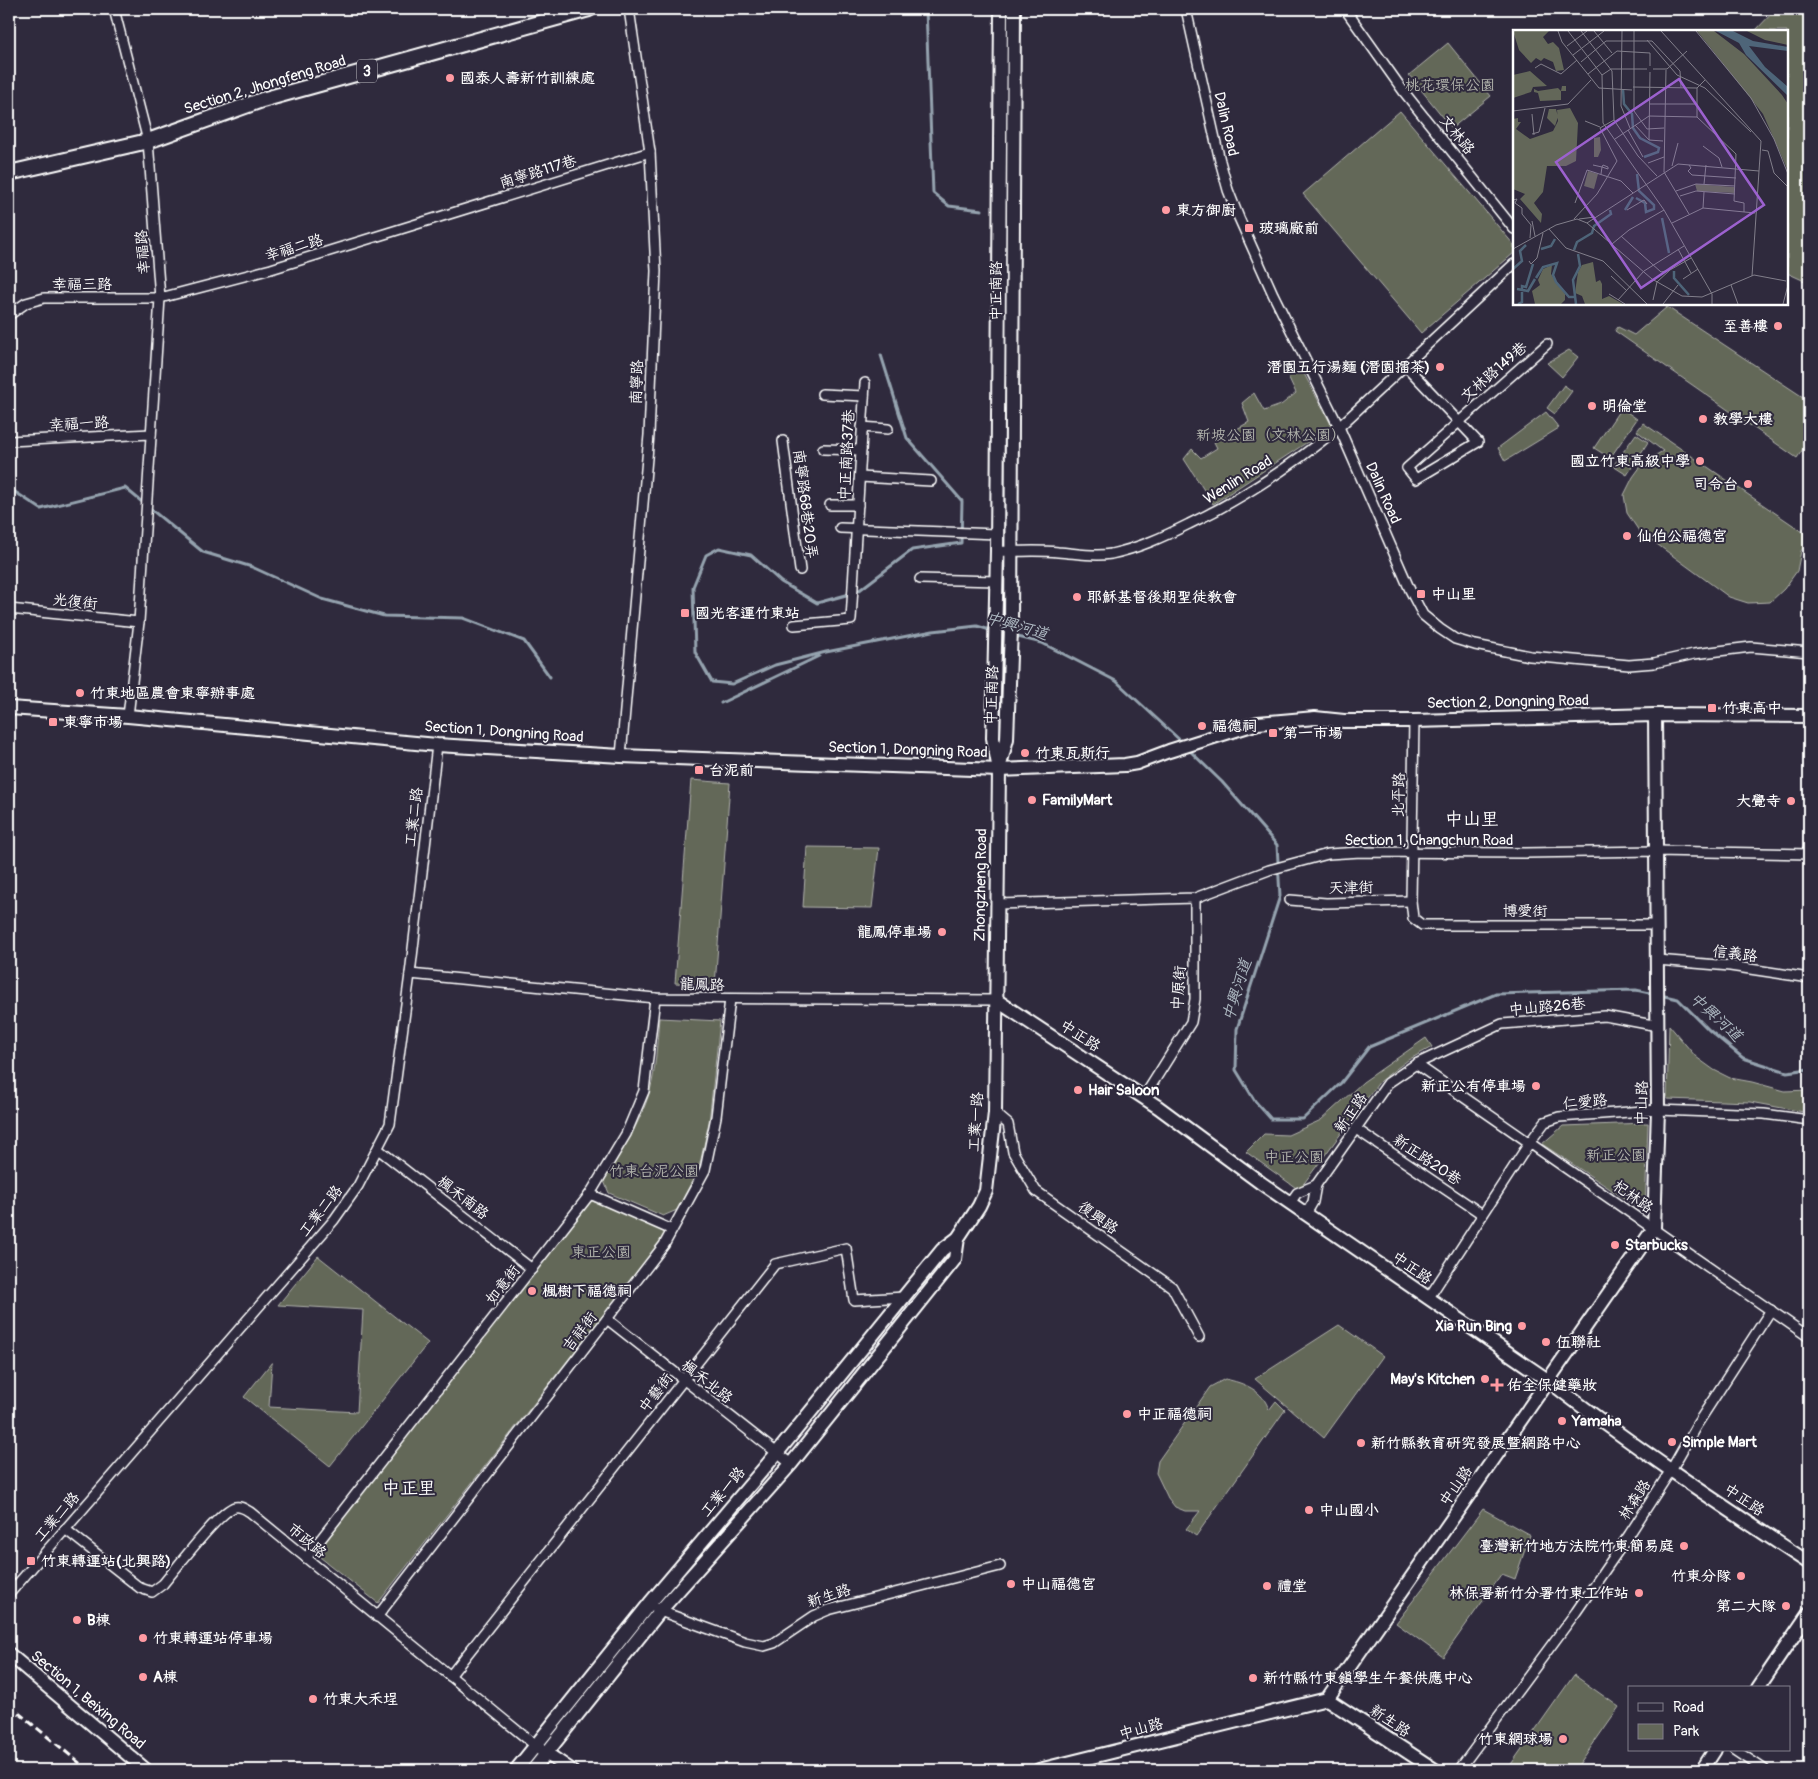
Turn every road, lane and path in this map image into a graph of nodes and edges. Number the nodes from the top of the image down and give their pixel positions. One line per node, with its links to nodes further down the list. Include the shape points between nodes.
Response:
1 (114, 9): 8 (street, 幸福路)
2 (589, 9): 8 (main road, Section 2, Jhongfeng Road / 3, via 262,100)
3 (629, 9): 9 (street, 南寧路)
4 (1001, 9): 36 (street, 中正南路)
5 (1014, 9): 38 (street, 中正南路)
6 (1186, 9): 22 (street, Dalin Road, via 1228,190 1273,294)
7 (1345, 9): 12 (street, 文林路, via 1404,92)
8 (148, 141): 10 (main road, Section 2, Jhongfeng Road / 3); 14 (street, 幸福路)
9 (650, 152): 11 (street, 南寧路117巷); 52 (street, 南寧路, via 656,271 649,435)
10 (9, 173)
11 (434, 219): 14 (street, 幸福二路, via 271,269)
12 (1513, 228)
13 (1513, 265): 17 (street, Wenlin Road)
14 (160, 298): 15 (street, 幸福三路, via 44,298 26,303); 25 (street, 幸福路)
15 (9, 315)
16 (1547, 344): 21 (street, 文林路149巷)
17 (1405, 365): 21 (street, 文林路149巷); 22 (street, Wenlin Road)
18 (865, 383): 20 (street, 中正南路37巷)
19 (822, 394): 20 (street)
20 (864, 396): 23 (street, 中正南路37巷)
21 (1459, 421): 21 (street, 文林路149巷, via 1478,442 1416,479 1408,468)
22 (1339, 427): 38 (street, Wenlin Road, via 1314,448 1252,489 1151,543 1109,554); 45 (street, Dalin Road, via 1410,590 1424,615 1455,639 1530,656 1629,666 1751,647)
23 (862, 428): 24 (street); 29 (street, 中正南路37巷)
24 (888, 429)
25 (151, 434): 26 (street, 幸福一路); 43 (street, 幸福路)
26 (9, 441)
27 (783, 441): 39 (street, 南寧路68巷20弄)
28 (823, 449): 29 (street)
29 (861, 450): 30 (street, 中正南路37巷)
30 (860, 478): 31 (street); 33 (street, 中正南路37巷)
31 (931, 481)
32 (830, 504): 33 (street)
33 (858, 505): 35 (street, 中正南路37巷)
34 (840, 528): 35 (street)
35 (857, 528): 36 (street); 44 (street, 中正南路37巷, via 851,620)
36 (997, 534): 37 (street, 中正南路)
37 (997, 551): 38 (street, Wenlin Road); 41 (street, 中正南路)
38 (1011, 552): 53 (street, 中正南路, via 1007,739)
39 (800, 570)
40 (920, 579): 41 (street)
41 (996, 581): 53 (street, 中正南路, via 993,738)
42 (9, 609): 43 (street, 光復街)
43 (139, 622): 48 (street)
44 (794, 625)
45 (1809, 652)
46 (9, 708): 48 (street, Section 1, Dongning Road)
47 (1655, 715): 49 (street, Section 2, Dongning Road); 50 (street, Section 2, Dongning Road); 54 (street)
48 (128, 716): 51 (street, Section 1, Dongning Road)
49 (1809, 716)
50 (1414, 721): 53 (street, Section 2, Dongning Road, via 1315,718 1258,723 1137,763); 55 (street, 北平路)
51 (437, 745): 52 (street, Section 1, Dongning Road); 63 (street, 工業二路)
52 (621, 756): 53 (street, Section 1, Dongning Road)
53 (999, 770): 60 (street, Zhongzheng Road)
54 (1656, 851): 55 (street, Section 1, Changchun Road); 56 (street, Section 1, Changchun Road); 61 (street)
55 (1412, 852): 57 (street, Section 1, Changchun Road, via 1328,854 1269,870); 59 (street, 北平路)
56 (1809, 854)
57 (1195, 898): 60 (street, Section 1, Changchun Road); 70 (street, 中原街, via 1195,999 1191,1022)
58 (1290, 900): 59 (street, 天津街, via 1326,903)
59 (1411, 900): 61 (street, 博愛街, via 1413,918 1422,925)
60 (996, 904): 67 (street, Zhongzheng Road)
61 (1657, 925): 62 (street)
62 (1657, 960): 64 (street, 信義路, via 1730,966); 68 (street, 中山路)
63 (410, 974): 65 (street, 龍鳳路); 76 (street, 工業二路, via 390,1124)
64 (1809, 978)
65 (655, 998): 66 (street, 龍鳳路); 78 (street, 如意街, via 644,1091 626,1134)
66 (730, 999): 67 (street, 龍鳳路); 83 (street, 吉祥街, via 716,1117 705,1170)
67 (996, 1000): 70 (street, 中正路); 72 (street, 工業一路)
68 (1658, 1026): 69 (street, 中山路26巷, via 1605,1016 1502,1024); 71 (street, 中山路)
69 (1416, 1064): 74 (street, 新正路, via 1388,1083); 75 (street, 杞林路)
70 (1144, 1097): 79 (street, 中正路)
71 (1658, 1110): 73 (street, 仁愛路, via 1764,1114); 75 (street, 仁愛路, via 1559,1117 1545,1122); 82 (street, 中山路)
72 (995, 1113): 84 (street, 工業一路, via 986,1191); 90 (street, 復興路, via 1008,1124 1013,1152 1036,1191 1172,1287)
73 (1809, 1120)
74 (1356, 1129): 77 (street, 新正路); 81 (street, 新正路20巷)
75 (1530, 1142): 81 (street, 仁愛路); 82 (street, 杞林路)
76 (378, 1149): 85 (street, 楓禾南路); 97 (street, 工業二路, via 334,1220)
77 (1316, 1186): 79 (street, 新正路, via 1297,1193); 80 (street, 新正路, via 1313,1202)
78 (590, 1194): 83 (street); 85 (street, 如意街)
79 (1290, 1203): 80 (street, 中正路)
80 (1306, 1214): 87 (street, 中正路)
81 (1482, 1214): 87 (street, 仁愛路)
82 (1654, 1228): 88 (street, 杞林路); 93 (street, 中山路)
83 (672, 1230): 89 (street, 吉祥街)
84 (958, 1238): 86 (street, 工業一路, via 942,1250); 95 (street, 工業一路, via 955,1260)
85 (532, 1269): 98 (street, 如意街)
86 (904, 1297): 92 (street, 中藝街, via 854,1300 846,1248 775,1264); 94 (street, 工業一路)
87 (1428, 1299): 93 (street, 中正路)
88 (1771, 1310): 91 (street, 杞林路); 96 (street, 林森路)
89 (607, 1319): 92 (street, 楓禾北路); 105 (street, 吉祥街)
90 (1199, 1337)
91 (1809, 1337)
92 (683, 1380): 94 (street, 楓禾北路); 107 (street, 中藝街)
93 (1549, 1381): 96 (street, 中正路); 109 (street, 中山路)
94 (777, 1454): 95 (street, 楓禾北路); 102 (street, 工業一路)
95 (791, 1464): 103 (street, 工業一路)
96 (1671, 1470): 99 (street, 中正路); 120 (street, 林森路, via 1576,1612)
97 (65, 1529): 98 (street, 市政路, via 140,1588 152,1592 163,1584 220,1517 235,1507 250,1512); 101 (street, 工業二路)
98 (306, 1558): 105 (street, 市政路)
99 (1809, 1563)
100 (1000, 1566): 103 (street, 新生路, via 828,1610 764,1646)
101 (9, 1594)
102 (650, 1603): 103 (street, 新生路); 110 (street, 工業一路)
103 (660, 1611): 110 (street, 工業一路)
104 (1809, 1613): 108 (street)
105 (377, 1617): 107 (street, 市政路)
106 (9, 1654): 114 (street, Section 1, Beixing Road)
107 (450, 1676): 111 (street, 市政路)
108 (1759, 1686)
109 (1328, 1699): 118 (street, 中山路); 119 (street, 新生路)
110 (576, 1706): 111 (street, 工業一路)
111 (541, 1750): 115 (street, 工業一路); 116 (street, 工業一路); 117 (street)
112 (1714, 1752): 121 (street)
113 (1739, 1752): 122 (street)
114 (146, 1770)
115 (516, 1770)
116 (533, 1770)
117 (571, 1770)
118 (1039, 1770)
119 (1435, 1770)
120 (1459, 1770)
121 (1702, 1770)
122 (1765, 1770)

